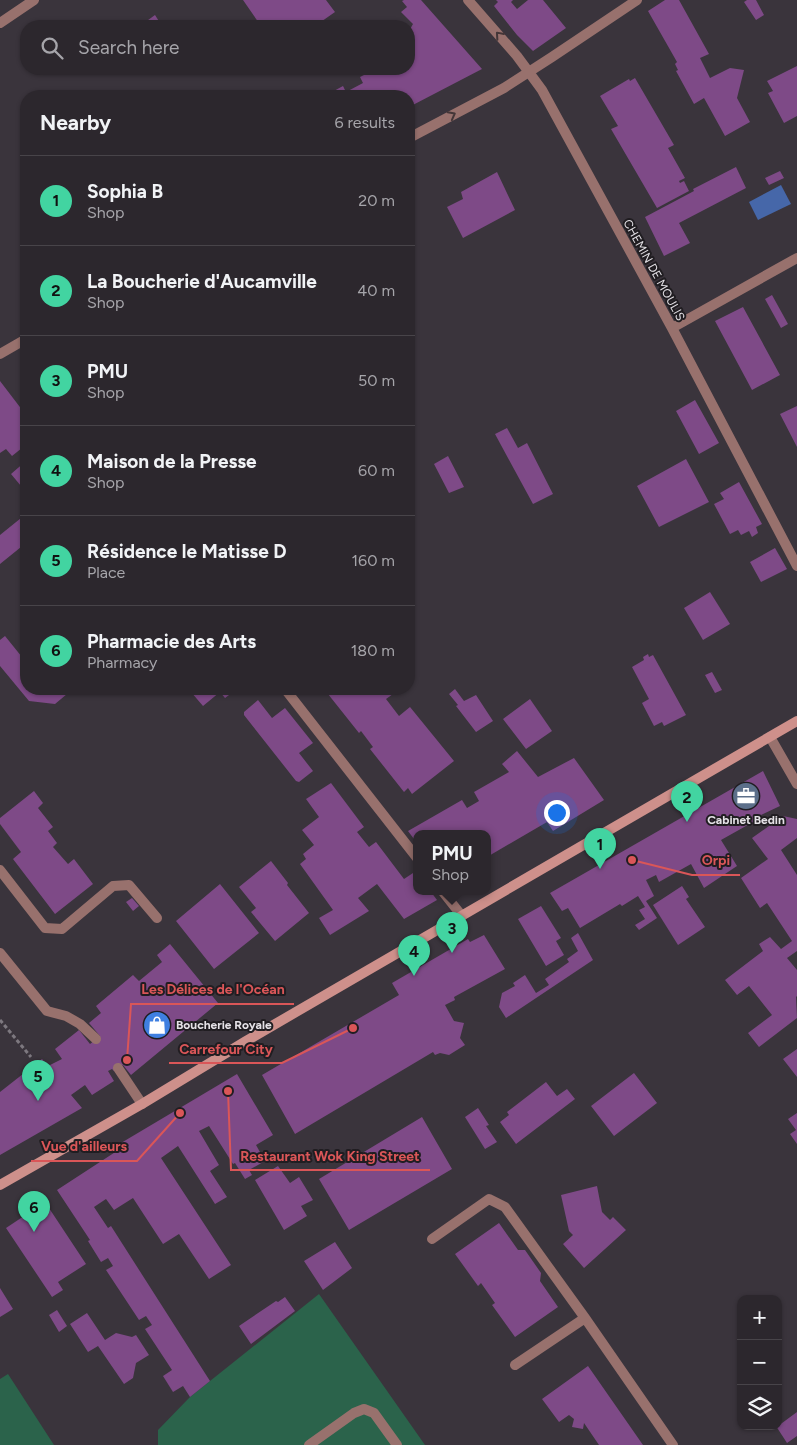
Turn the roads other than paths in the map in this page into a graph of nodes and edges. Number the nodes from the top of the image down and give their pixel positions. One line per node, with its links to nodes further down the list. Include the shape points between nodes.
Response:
1 (34, 0): 4 (street)
2 (468, 0): 5 (street, CHEMIN DE MOULIS, one-way to 2)
3 (637, 0): 5 (street)
4 (0, 23)
5 (529, 72): 6 (street, one-way to 5); 8 (street, CHEMIN DE MOULIS, via 542,90)
6 (415, 135)
7 (797, 258): 8 (street)
8 (672, 328): 11 (street, CHEMIN DE MOULIS)
9 (20, 342): 10 (street)
10 (0, 354)
11 (797, 566)
12 (290, 695): 16 (street)
13 (797, 721): 14 (main road)
14 (770, 738): 15 (street); 19 (main road)
15 (797, 784)
16 (413, 853)
17 (0, 870): 20 (street, via 45,928 62,929 113,886 129,885)
18 (445, 895): 19 (street)
19 (462, 916): 24 (main road)
20 (157, 918)
21 (0, 953): 22 (street, via 47,1011 80,1024)
22 (96, 1040)
23 (118, 1068): 24 (street)
24 (142, 1104): 25 (main road)
25 (0, 1185)
26 (432, 1239): 27 (street, via 489,1199 505,1207)
27 (585, 1318): 28 (street); 31 (street)
28 (515, 1365)
29 (309, 1445): 30 (street, via 364,1409 374,1413)
30 (397, 1445)
31 (673, 1445)

